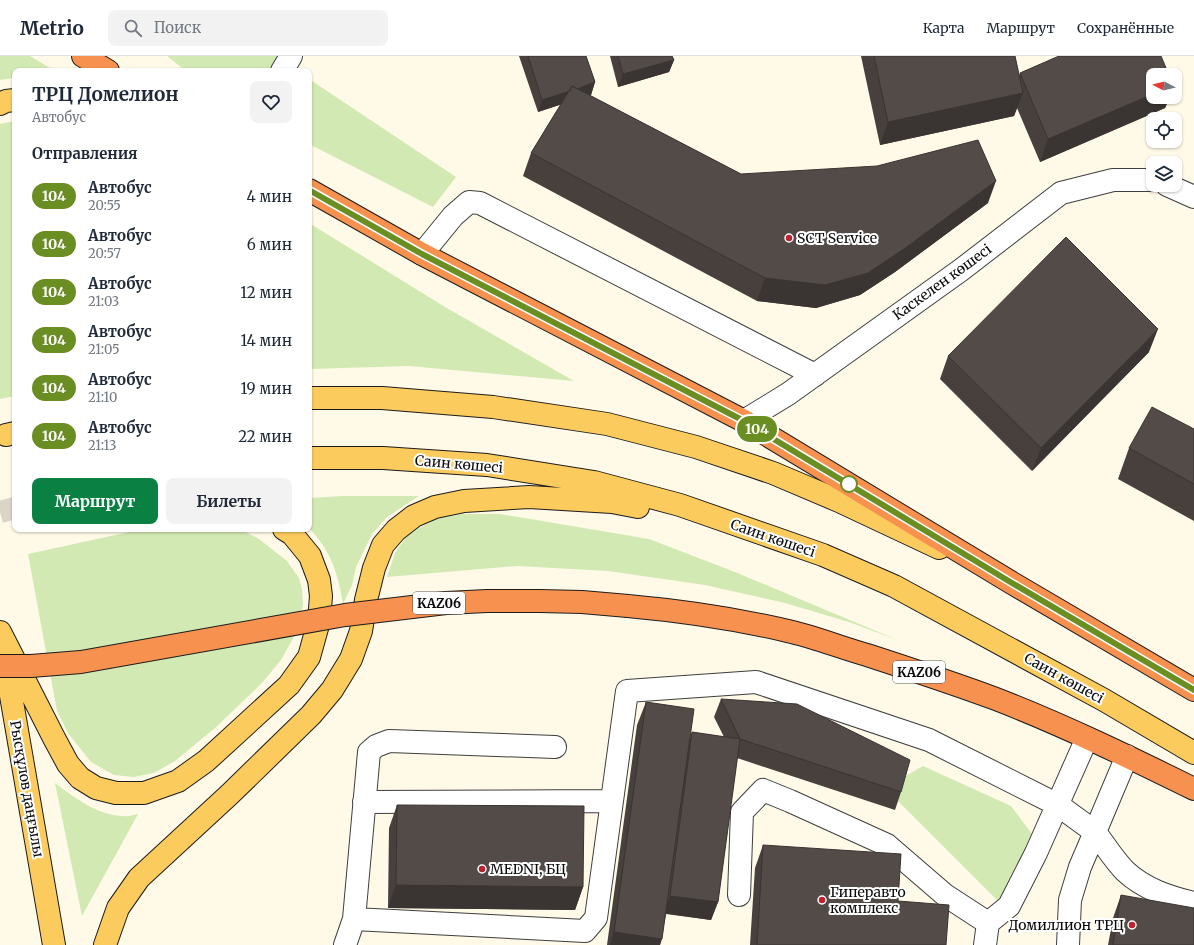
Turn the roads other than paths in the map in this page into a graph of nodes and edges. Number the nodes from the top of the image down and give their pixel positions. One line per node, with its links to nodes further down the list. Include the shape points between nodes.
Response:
1 (84, 56): 3 (highway)
2 (292, 56): 4 (street)
3 (103, 68)
4 (284, 68)
5 (12, 100): 6 (main road)
6 (0, 104)
7 (1146, 180): 12 (street, Каскелен көшесі, via 1113,180 1061,193 961,270)
8 (312, 192): 11 (highway)
9 (1182, 192): 10 (street)
10 (1194, 197)
11 (422, 254): 12 (street, via 452,216 469,202 480,203); 14 (highway)
12 (815, 375): 14 (street, Каскелен көшесі)
13 (312, 398): 18 (main road, via 382,398 493,407 607,424 696,447 773,473)
14 (744, 421): 18 (highway)
15 (312, 458): 16 (main road, Саин көшесі, via 383,458 487,466 594,482 680,505)
16 (749, 529): 24 (main road, Саин көшесі, via 823,555 894,586); 36 (main road, via 612,502 529,497 464,502 435,507 414,516 396,530 383,546 374,568 361,631 351,659 332,690 306,721 139,878 118,908)
17 (289, 532): 19 (main road, via 310,556 319,580 319,621 308,657 289,685 206,761 178,781 144,793 96,788 80,778 68,764)
18 (1012, 583): 21 (highway)
19 (0, 632): 35 (main road, Рысқұлов даңғылы)
20 (0, 666): 22 (highway, KАZ06, bridge, via 81,662 346,615 446,603 582,602 670,610 793,632 990,697)
21 (1194, 690)
22 (1087, 738): 25 (highway, KАZ06); 29 (street)
23 (555, 747): 28 (street, via 389,741 369,752)
24 (1194, 752)
25 (1127, 756): 26 (highway, KАZ06); 30 (street)
26 (1194, 789)
27 (612, 800): 28 (street); 29 (street, via 627,691 756,682 930,740); 33 (street, via 596,918 585,930)
28 (364, 802): 33 (street)
29 (1058, 805): 30 (street); 34 (street, via 1009,906)
30 (1095, 832): 32 (street, via 1125,870 1146,887); 39 (street, via 1080,867 1070,900)
31 (740, 895): 34 (street, via 742,812 763,790 887,845 945,895)
32 (1194, 903)
33 (354, 919): 37 (street)
34 (988, 923): 38 (street)
35 (54, 945)
36 (105, 945)
37 (345, 945)
38 (985, 945)
39 (1068, 945)

